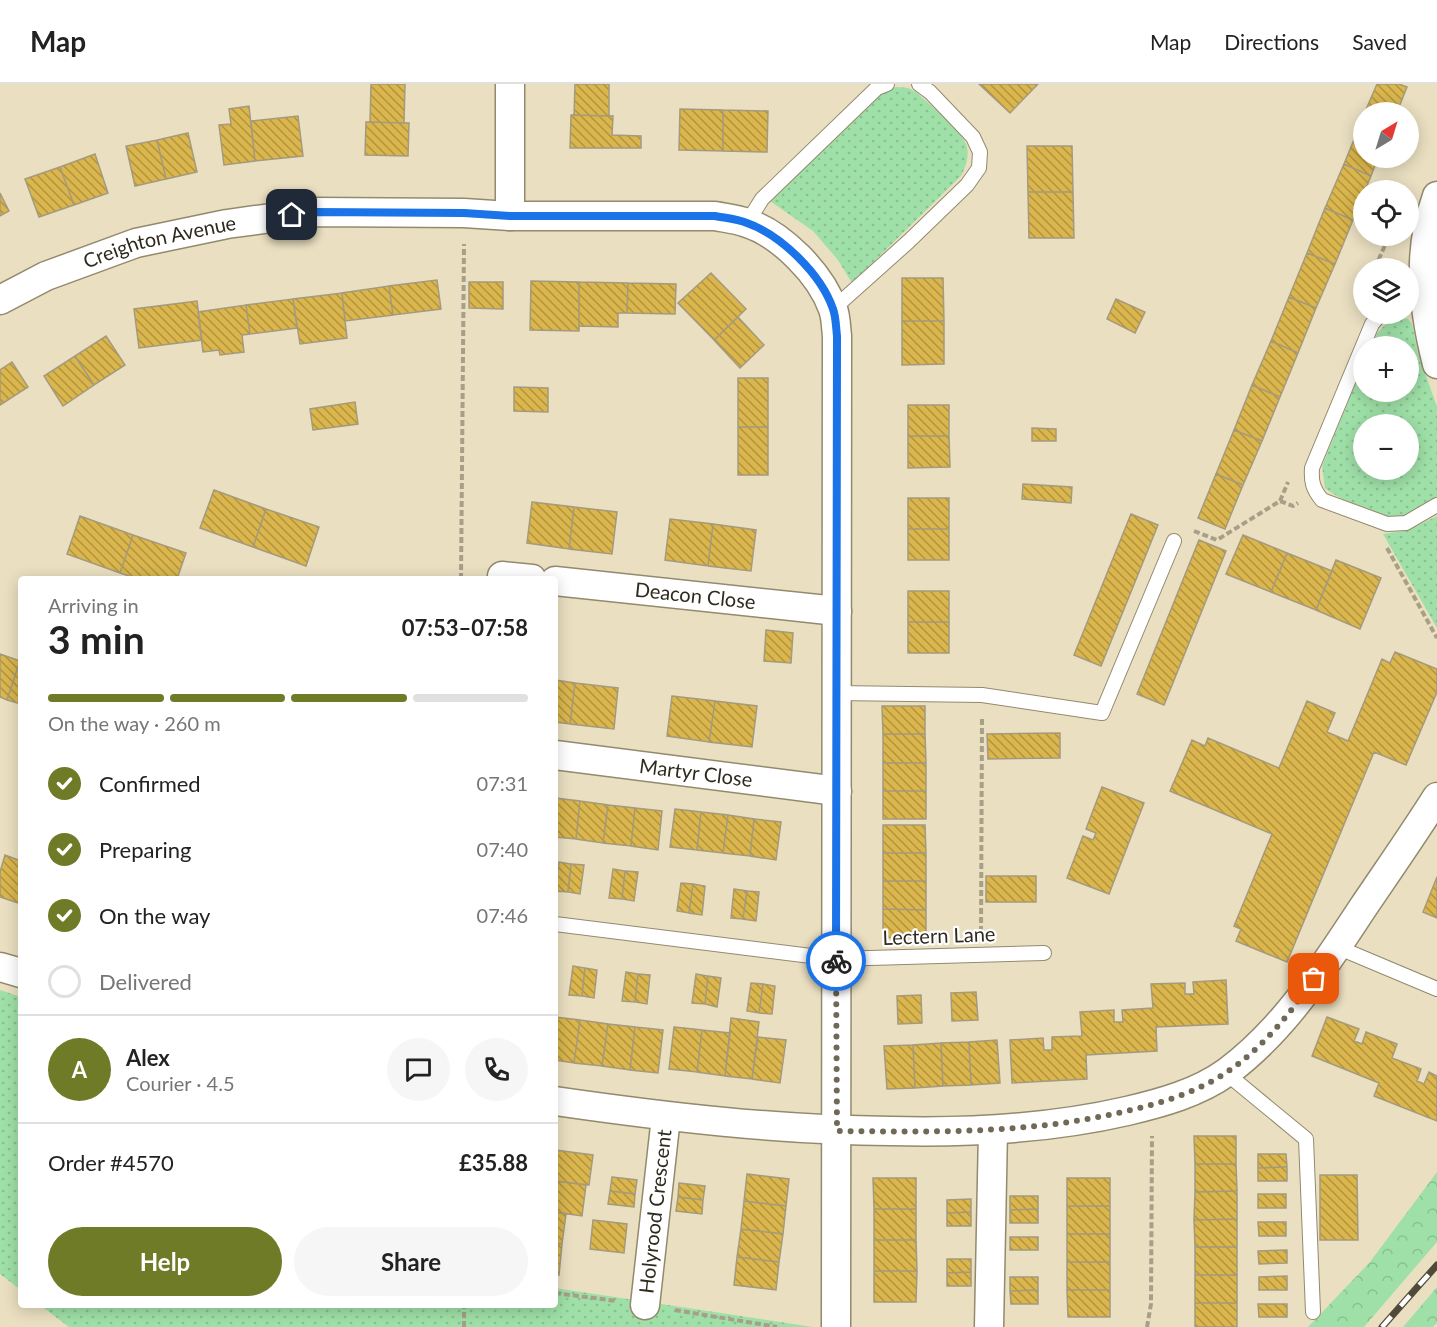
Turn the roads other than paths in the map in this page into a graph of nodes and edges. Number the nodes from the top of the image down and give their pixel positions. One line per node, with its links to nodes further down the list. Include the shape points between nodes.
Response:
1 (510, 84): 5 (street)
2 (887, 84): 6 (lane, via 877,88 762,199)
3 (919, 84): 9 (lane, via 973,137 980,152 979,168 967,185 908,242)
4 (1437, 196): 8 (street, via 1428,229)
5 (510, 216): 6 (street, Creighton Avenue, via 715,216); 7 (street, Creighton Avenue, via 314,212 227,224 136,243 46,276)
6 (747, 223): 9 (street, Creighton Avenue, via 797,254)
7 (0, 300)
8 (1419, 302)
9 (833, 309): 16 (street, Creighton Avenue, via 837,336)
10 (1419, 310): 12 (street)
11 (1372, 324): 13 (lane, via 1312,468 1311,481 1322,500 1387,524 1406,523)
12 (1437, 364)
13 (1437, 505)
14 (1174, 540): 17 (lane, via 1102,713 982,695)
15 (558, 581): 16 (street, Deacon Close)
16 (837, 611): 17 (street, Creighton Avenue)
17 (836, 693): 19 (street, Creighton Avenue)
18 (558, 755): 19 (street, Martyr Close)
19 (837, 791): 24 (street, Creighton Avenue)
20 (1436, 800): 22 (street, Holyrood Crescent)
21 (558, 924): 24 (lane, Lectern Lane)
22 (1337, 947): 27 (lane); 28 (street, Holyrood Crescent, via 1292,1011)
23 (1044, 953): 24 (lane, Lectern Lane)
24 (836, 959): 32 (street, Creighton Avenue)
25 (0, 967): 26 (street)
26 (18, 972)
27 (1437, 989)
28 (1226, 1073): 31 (street, Holyrood Crescent, via 1194,1091 1097,1118); 34 (lane, via 1306,1139)
29 (558, 1101): 30 (street, Holyrood Crescent)
30 (666, 1117): 32 (street, Holyrood Crescent); 33 (street, Holyrood Crescent)
31 (993, 1130): 32 (street, Holyrood Crescent); 36 (street)
32 (837, 1131): 35 (street, Creighton Avenue)
33 (645, 1305)
34 (1313, 1312)
35 (836, 1327)
36 (990, 1327)

